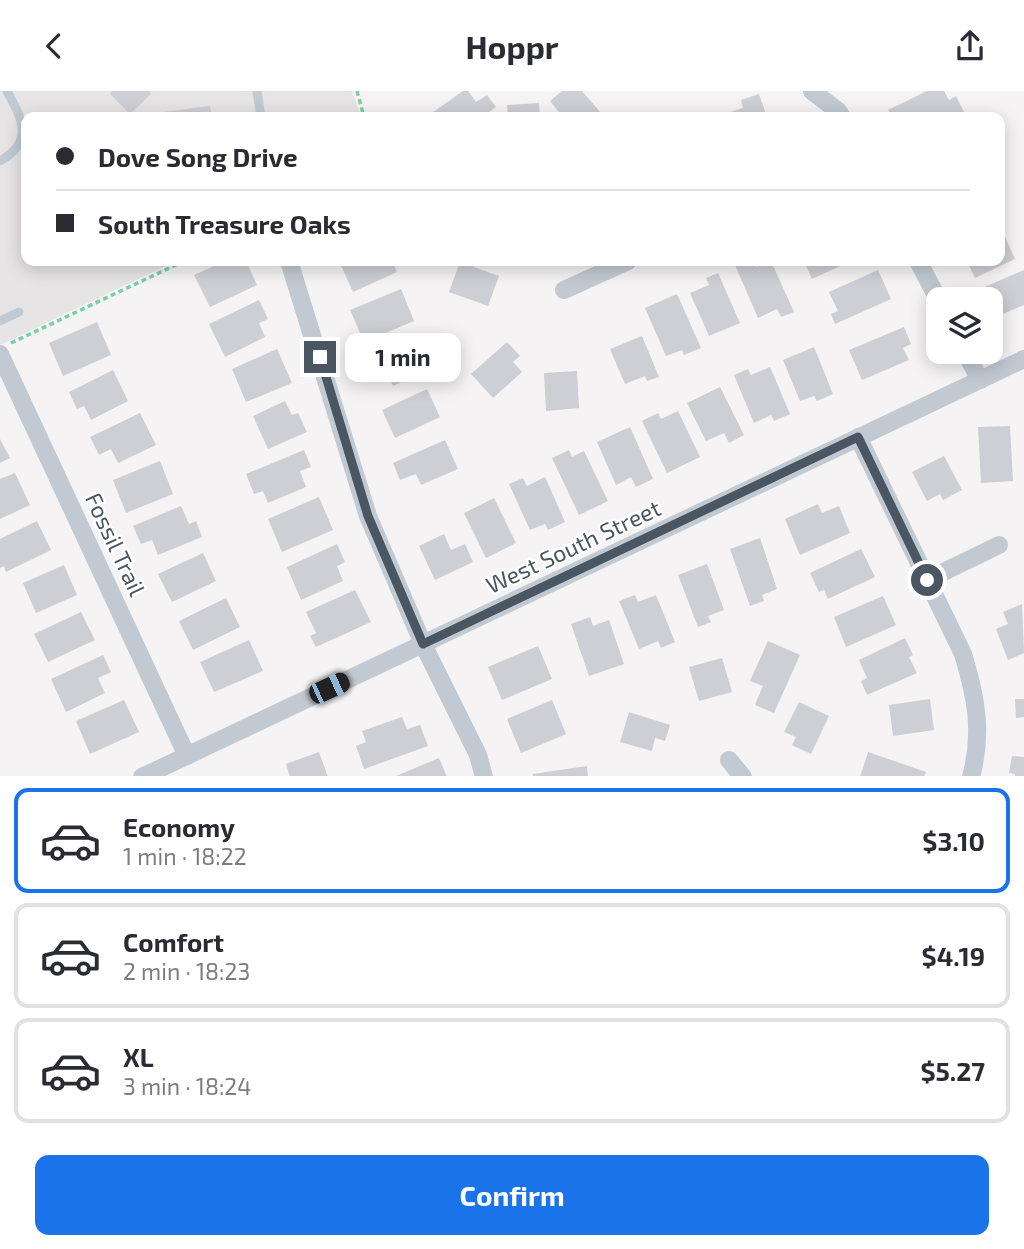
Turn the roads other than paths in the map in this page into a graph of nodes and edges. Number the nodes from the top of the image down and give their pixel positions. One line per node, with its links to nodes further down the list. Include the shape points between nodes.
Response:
1 (7, 91): 6 (lane)
2 (257, 91): 4 (lane)
3 (812, 91): 5 (street)
4 (260, 112)
5 (836, 112)
6 (21, 119)
7 (21, 141): 8 (lane)
8 (0, 161)
9 (291, 266): 23 (street, via 368,516)
10 (617, 266): 13 (street)
11 (921, 266): 12 (street)
12 (932, 287)
13 (564, 291)
14 (19, 312): 15 (lane)
15 (0, 321)
16 (0, 354): 24 (street, Fossil Trail)
17 (1024, 359): 19 (street, West South Street)
18 (971, 364): 19 (street)
19 (980, 380): 20 (street, West South Street)
20 (858, 437): 22 (street); 23 (street, West South Street)
21 (999, 545): 22 (street)
22 (927, 580): 29 (street, via 963,655 974,691 979,724)
23 (423, 644): 24 (street, West South Street); 27 (street)
24 (187, 756): 26 (street, West South Street)
25 (729, 760): 28 (street)
26 (142, 776)
27 (484, 776)
28 (743, 776)
29 (971, 776)

